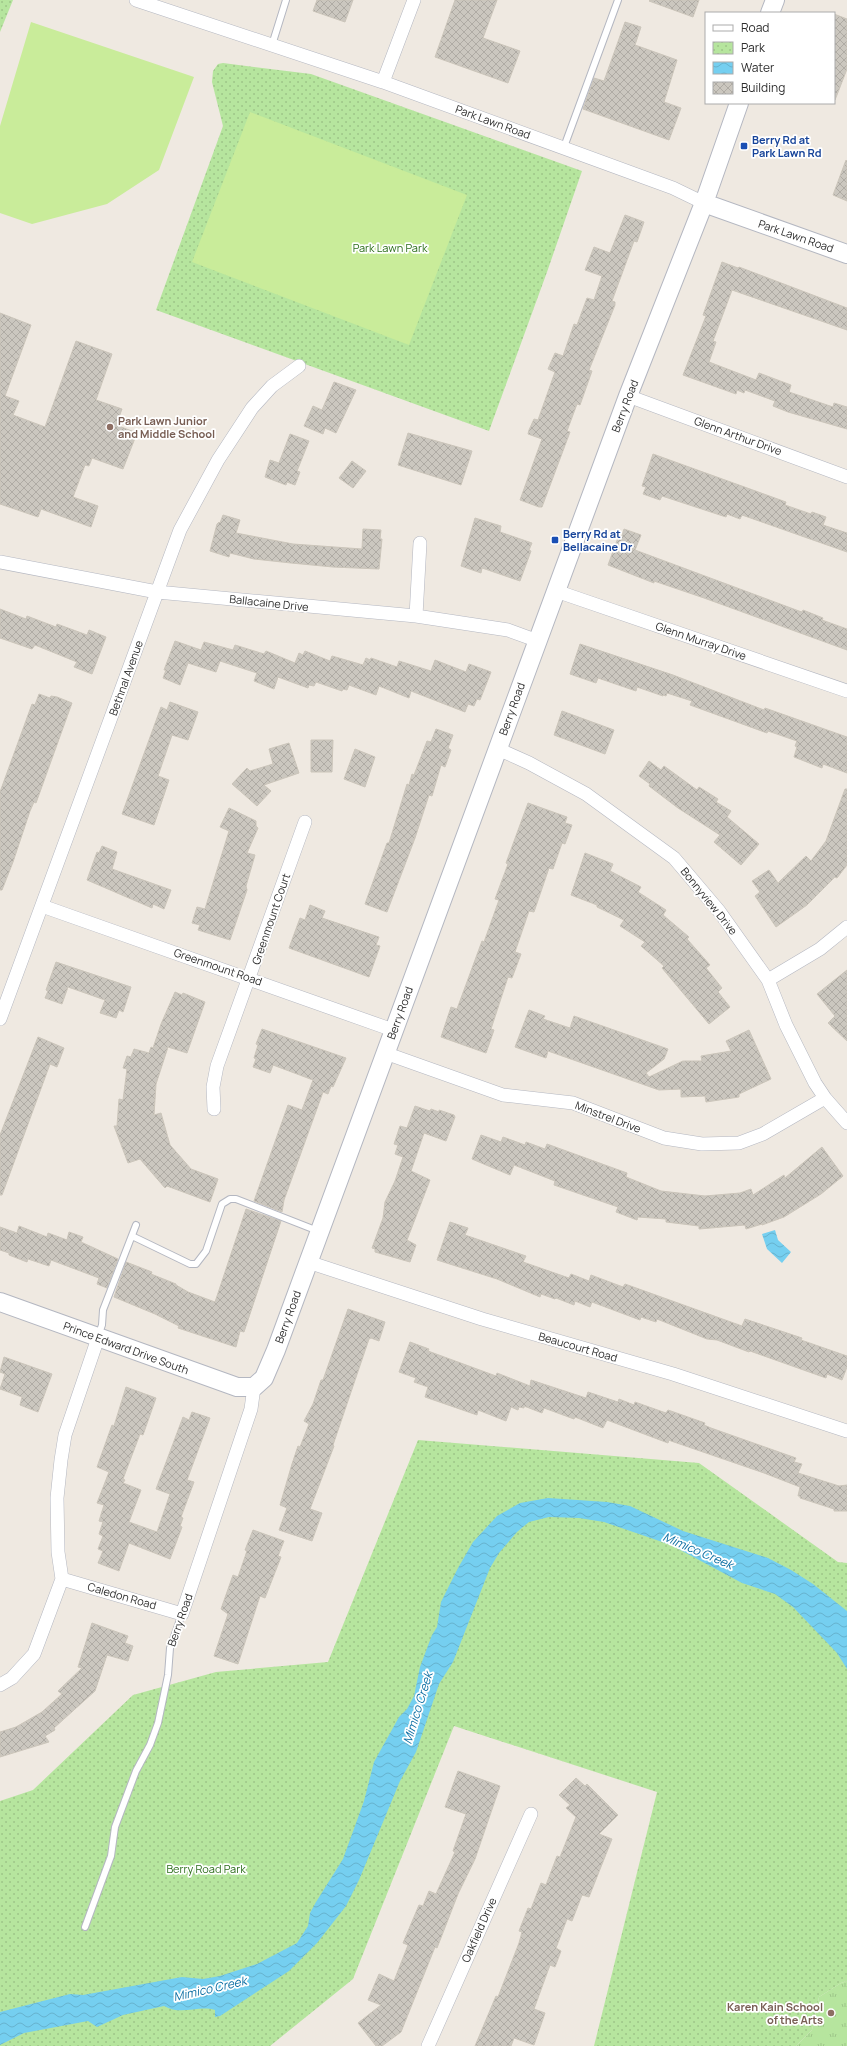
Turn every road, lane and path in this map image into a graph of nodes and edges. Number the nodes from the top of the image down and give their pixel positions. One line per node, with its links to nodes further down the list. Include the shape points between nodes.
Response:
1 (136, 0): 7 (street, Park Lawn Road)
2 (286, 0): 7 (lane)
3 (414, 0): 8 (street)
4 (618, 0): 10 (lane)
5 (775, 0): 6 (street)
6 (770, 12)
7 (272, 45): 8 (street, Park Lawn Road)
8 (382, 82): 10 (street, Park Lawn Road)
9 (738, 104): 11 (street, Berry Road)
10 (564, 147): 11 (street, Park Lawn Road, via 673,188)
11 (704, 203): 12 (street, Park Lawn Road); 14 (street, Berry Road)
12 (847, 254)
13 (299, 366): 19 (street, Bethnal Avenue, via 262,396 218,460 180,530)
14 (628, 396): 15 (street, Glenn Arthur Drive); 18 (street, Berry Road)
15 (847, 477)
16 (420, 543): 20 (street)
17 (0, 562): 19 (street, Ballacaine Drive)
18 (556, 591): 21 (street, Berry Road); 22 (street, Glenn Murray Drive)
19 (157, 592): 20 (street, Ballacaine Drive); 25 (street, Bethnal Avenue)
20 (416, 616): 21 (street, Ballacaine Drive, via 508,630)
21 (538, 641): 23 (street, Berry Road)
22 (847, 691)
23 (498, 749): 28 (street, Bonnyview Drive, via 586,794 674,858 719,911); 30 (street, Berry Road)
24 (305, 822): 27 (street, Greenmount Court)
25 (42, 906): 27 (street, Greenmount Road); 29 (street, Bethnal Avenue)
26 (847, 927): 28 (street, via 820,949)
27 (250, 978): 30 (street, Greenmount Road); 33 (street, Greenmount Court, via 217,1066 213,1087)
28 (768, 980): 32 (street, Bonnyview Drive, via 786,1025)
29 (0, 1019)
30 (393, 1030): 31 (street, Berry Road)
31 (385, 1053): 32 (street, Minstrel Drive, via 503,1095 573,1103 664,1138 702,1144 739,1143 763,1134); 36 (street, Berry Road)
32 (825, 1098): 34 (street, Bonnyview Drive)
33 (214, 1109)
34 (847, 1123)
35 (136, 1225): 37 (lane)
36 (319, 1232): 37 (lane, via 236,1199 230,1199 222,1204 206,1251 196,1264 190,1264); 38 (street, Berry Road)
37 (132, 1236): 40 (lane, via 102,1310 102,1325)
38 (308, 1262): 41 (street, Berry Road, via 271,1364 264,1378); 42 (street, Beaucourt Road, via 482,1319 673,1374)
39 (0, 1302): 40 (street, Prince Edward Drive South)
40 (98, 1338): 41 (street, Prince Edward Drive South, via 237,1387); 43 (street, via 65,1435 61,1460 57,1498 58,1552)
41 (254, 1387): 44 (street, Berry Road, via 251,1409)
42 (847, 1430)
43 (62, 1579): 44 (street, Caledon Road); 45 (street, via 34,1654 12,1678)
44 (182, 1614): 47 (lane, Berry Road, via 170,1648 168,1675 158,1723 115,1827 111,1856)
45 (0, 1684)
46 (531, 1814): 48 (street, Oakfield Drive)
47 (84, 1926)
48 (428, 2046)

